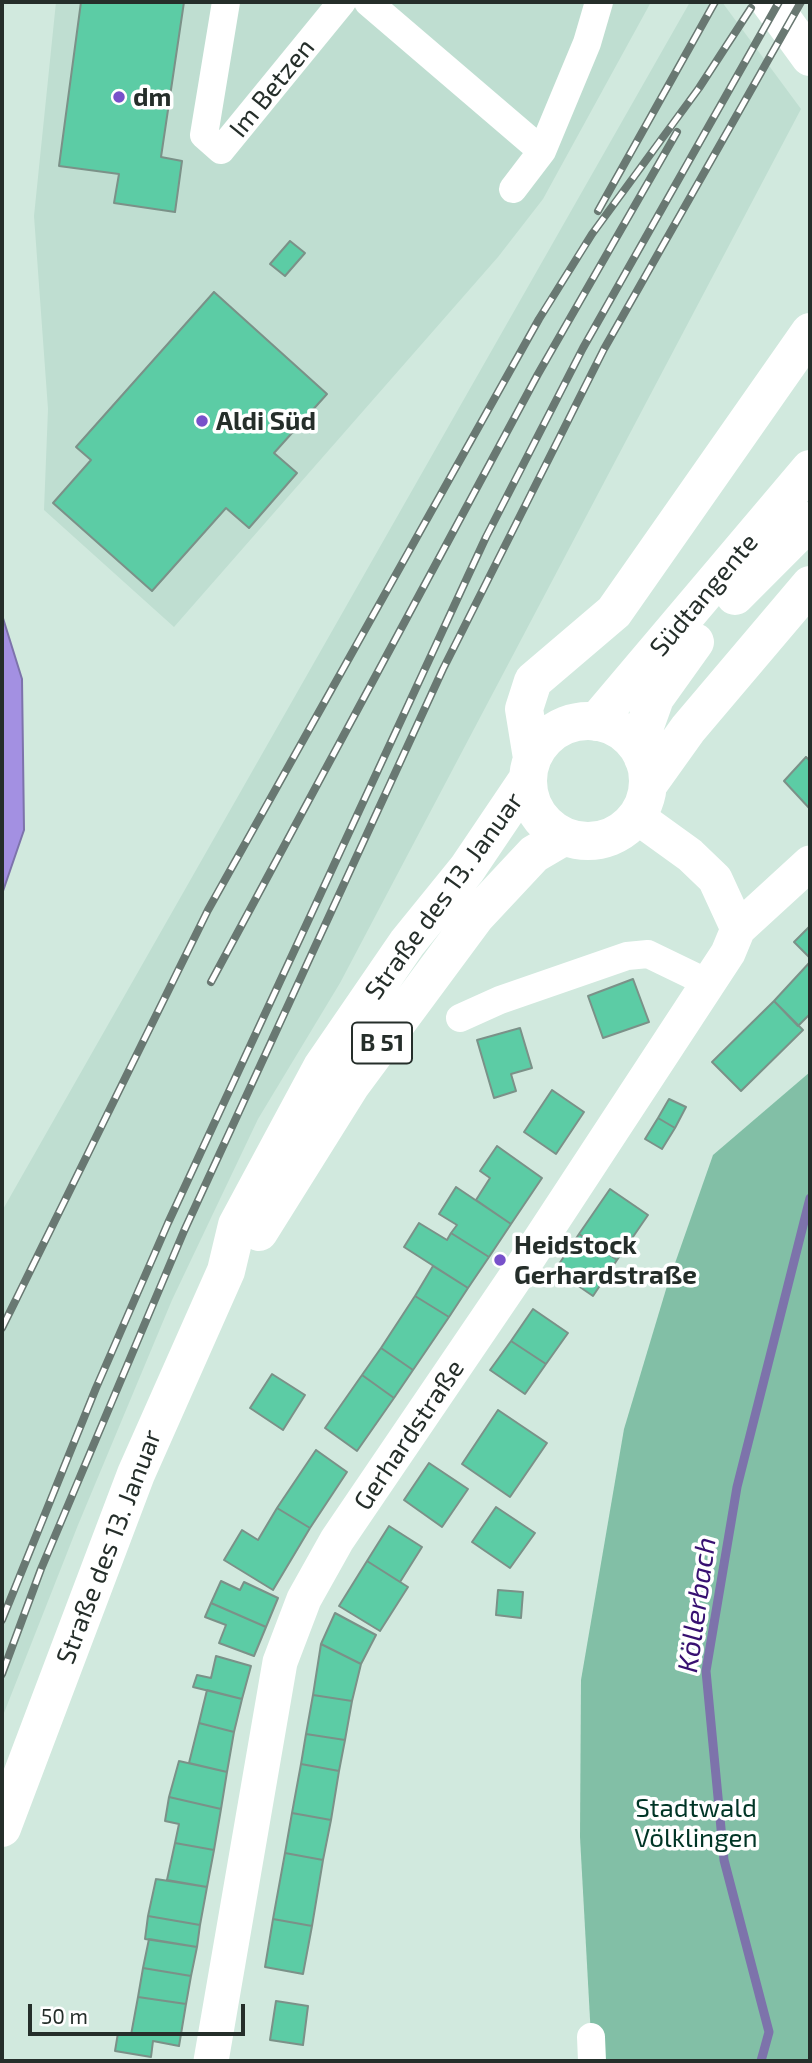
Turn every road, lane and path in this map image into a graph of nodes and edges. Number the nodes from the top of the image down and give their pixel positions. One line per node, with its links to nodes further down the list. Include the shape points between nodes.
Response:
1 (226, 2): 2 (street, Im Betzen, via 204,135 221,150)
2 (342, 2)
3 (368, 2): 7 (street)
4 (599, 2): 7 (street)
5 (770, 2): 6 (main road)
6 (810, 57)
7 (542, 152): 8 (street)
8 (513, 189)
9 (810, 332): 14 (main road, via 614,612 533,681 524,709)
10 (810, 469): 13 (main road, Südtangente)
11 (810, 521): 15 (main road, Südtangente, via 765,563 673,669 645,726)
12 (810, 585): 15 (main road)
13 (596, 722): 14 (main road, via 556,729 543,740); 15 (main road, via 629,737)
14 (529, 769): 16 (main road, via 529,794 540,818); 21 (main road, Straße des 13. Januar, via 467,869 407,943 322,1067 236,1225)
15 (642, 787): 16 (main road, via 624,829 599,840); 18 (street, via 690,855 715,880)
16 (563, 837): 21 (main road, Straße des 13. Januar / B 51, via 534,855 476,916 351,1086 257,1236)
17 (810, 863): 18 (street, Gerhardstraße)
18 (738, 929): 19 (street, Gerhardstraße)
19 (708, 982): 20 (street, via 648,954 627,956); 23 (street, Gerhardstraße, via 337,1540 304,1599 280,1662)
20 (460, 1018)
21 (226, 1271): 22 (main road, Straße des 13. Januar, via 136,1474)
22 (2, 1828)
23 (211, 2061)

